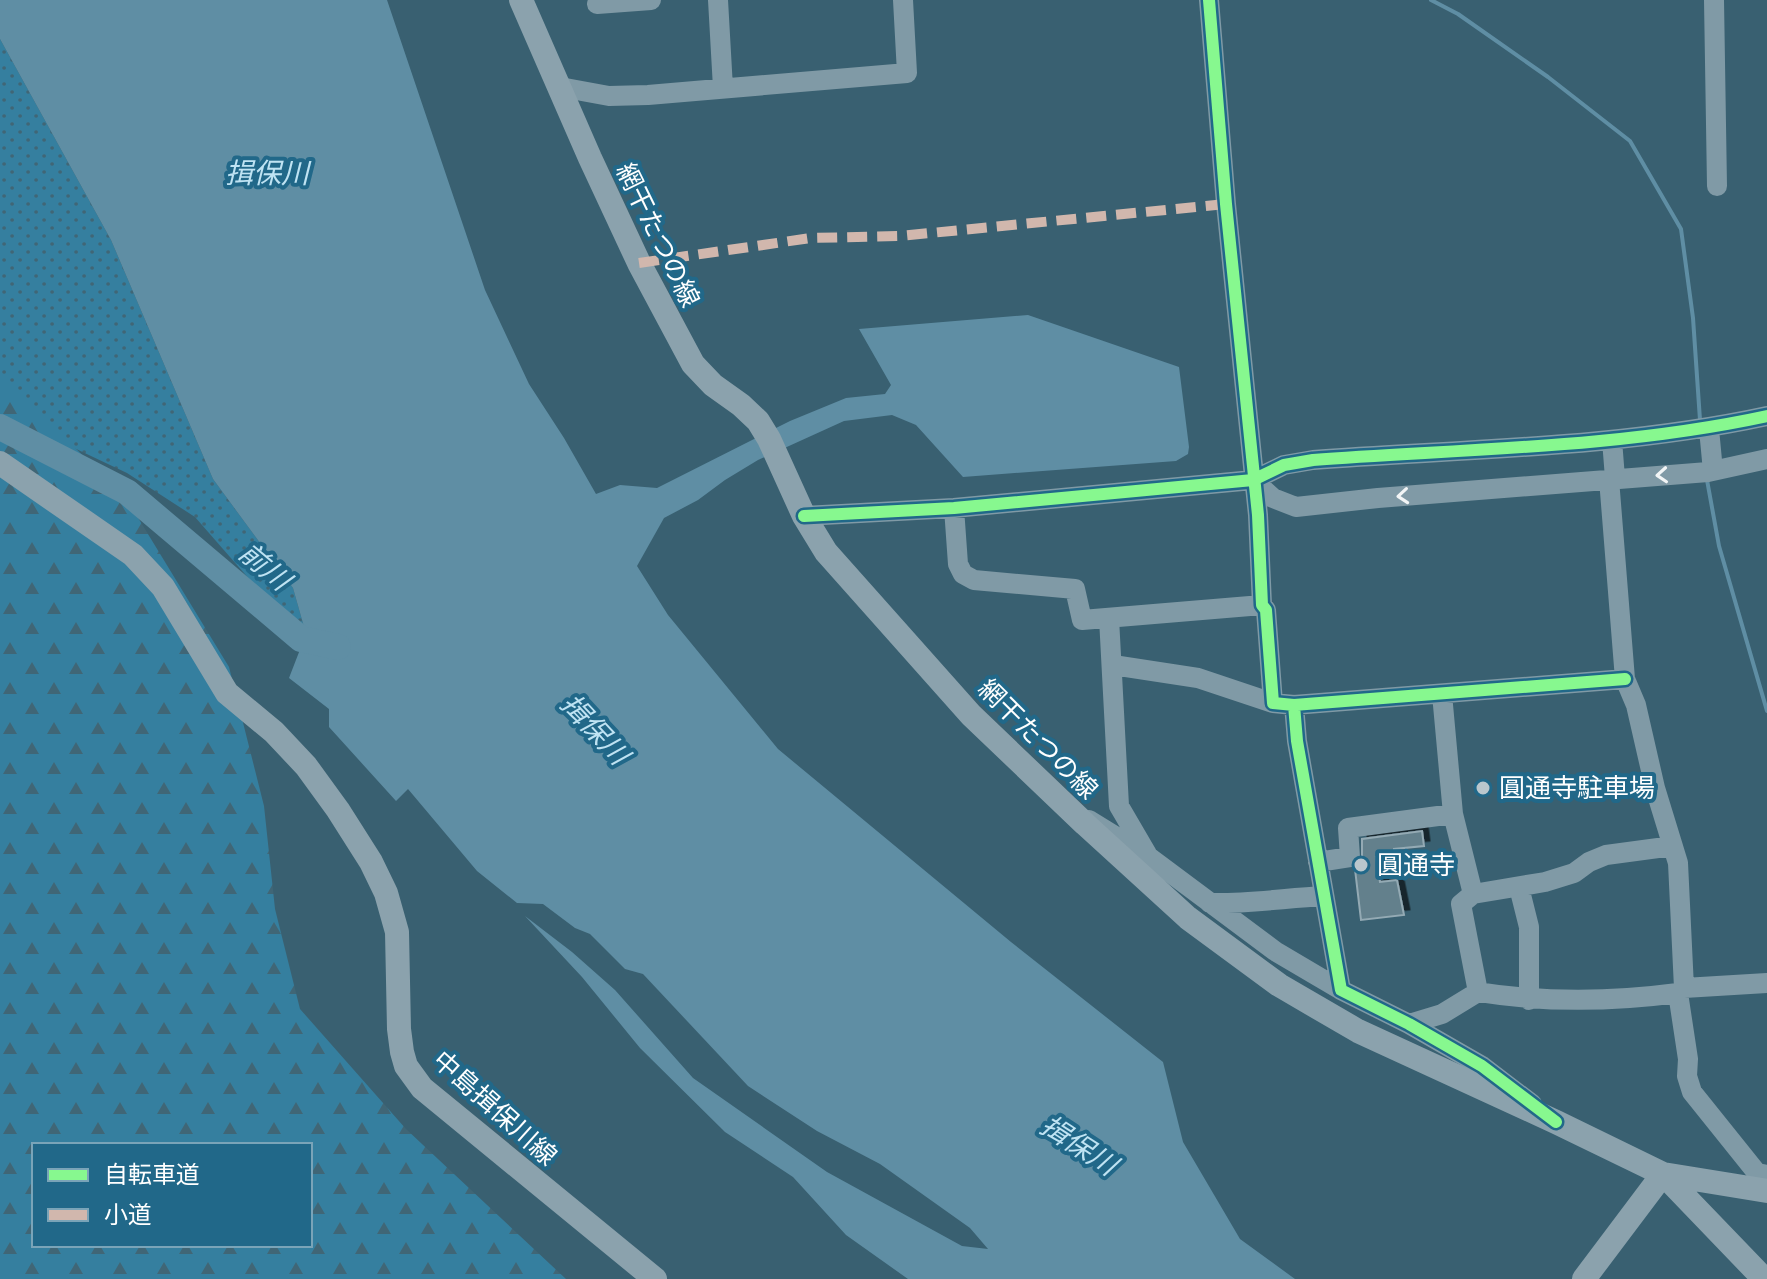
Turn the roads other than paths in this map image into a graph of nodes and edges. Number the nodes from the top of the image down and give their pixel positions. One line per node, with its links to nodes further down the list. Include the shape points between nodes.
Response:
1 (521, 0): 8 (main road, 網干たつの線)
2 (651, 0): 7 (street)
3 (718, 0): 9 (street)
4 (903, 0): 9 (street, via 907,73)
5 (1209, 0): 18 (street)
6 (1714, 0): 10 (street)
7 (597, 4)
8 (560, 87): 9 (street, via 609,96); 20 (main road, 網干たつの線, via 677,337 713,385 758,421)
9 (723, 88)
10 (1717, 186)
11 (1767, 416): 12 (street)
12 (1709, 429): 13 (street); 16 (street)
13 (1612, 440): 17 (street); 18 (street, via 1313,460 1284,465)
14 (1767, 459): 16 (street)
15 (0, 463): 46 (main road, 中島揖保川線, via 133,555 163,587 227,693 274,732 338,810 386,893 397,932 402,1052 422,1088)
16 (1713, 471): 17 (street, one-way to 17)
17 (1612, 478): 18 (street, one-way to 18, via 1296,507 1273,498); 24 (street)
18 (1253, 480): 19 (street); 21 (street)
19 (954, 508): 20 (street); 22 (street, via 963,574 974,580 1075,589 1082,620)
20 (804, 516): 28 (main road, 網干たつの線, via 826,552 901,638 971,715)
21 (1262, 605): 22 (street); 26 (street)
22 (1109, 618): 23 (street)
23 (1113, 665): 26 (street, via 1198,678); 30 (street, via 1119,806)
24 (1625, 679): 25 (street); 29 (street)
25 (1442, 694): 26 (street); 27 (street)
26 (1284, 704): 31 (street, via 1297,741)
27 (1453, 814): 31 (street, via 1348,828 1350,857); 33 (street)
28 (1075, 815): 30 (street, via 1094,821); 42 (main road, 網干たつの線, via 1188,918 1279,985 1358,1031)
29 (1673, 846): 32 (street, via 1606,855 1574,873); 38 (street, via 1678,863)
30 (1149, 857): 35 (street)
31 (1318, 862): 34 (street)
32 (1519, 887): 33 (street); 40 (street, via 1529,927)
33 (1473, 894): 39 (street, via 1461,904)
34 (1324, 896): 35 (street); 37 (street)
35 (1210, 903): 37 (street, via 1275,951)
36 (1767, 983): 38 (street)
37 (1341, 990): 41 (street)
38 (1681, 991): 40 (street, via 1609,1001); 43 (street, via 1692,1092 1757,1173)
39 (1478, 992): 40 (street); 41 (street, via 1442,1014)
40 (1529, 1000)
41 (1409, 1024): 42 (street, via 1482,1066)
42 (1556, 1122): 44 (main road, 網干たつの線)
43 (1767, 1175)
44 (1657, 1182): 45 (main road); 47 (main road); 48 (main road, 網干たつの線)
45 (1767, 1191)
46 (655, 1279)
47 (1584, 1279)
48 (1764, 1279)

